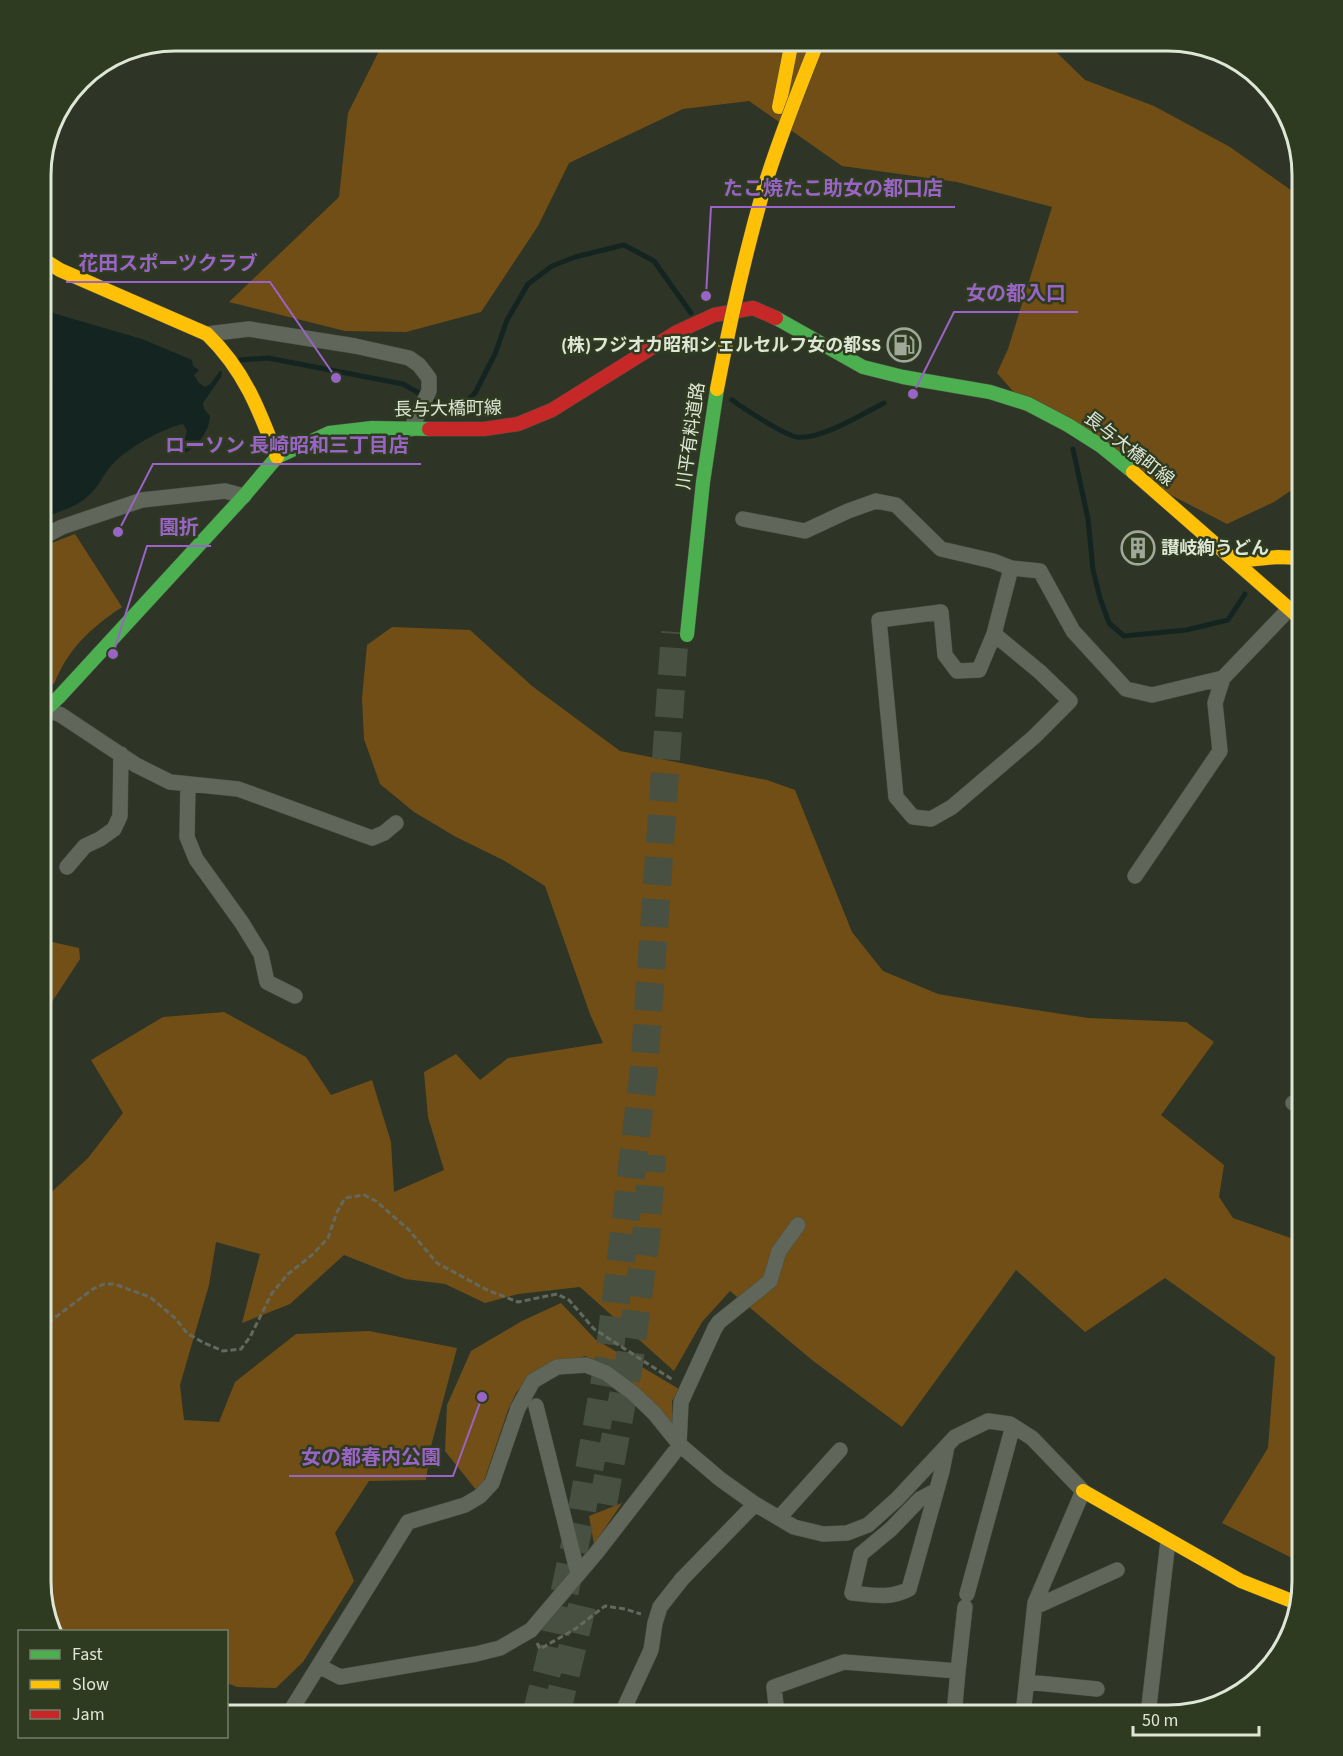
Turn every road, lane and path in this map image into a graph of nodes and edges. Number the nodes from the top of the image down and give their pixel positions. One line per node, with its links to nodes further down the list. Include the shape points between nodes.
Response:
1 (791, 51): 5 (main road)
2 (804, 51): 5 (main road, 川平有料道路)
3 (813, 51): 5 (main road, 川平有料道路, bridge)
4 (822, 51): 5 (main road)
5 (783, 113): 17 (main road, 川平有料道路, bridge, via 718,375)
6 (51, 264): 7 (main road)
7 (207, 334): 8 (street, via 249,329 409,358 429,378 429,391); 9 (main road, via 229,354 242,373)
8 (411, 429): 9 (main road, 長与大橋町線, via 329,433); 14 (main road, 長与大橋町線, via 484,429 518,424 552,410 677,332 714,315 753,308 863,367 990,392 1028,404 1101,446)
9 (277, 457): 10 (main road, 長与大橋町線)
10 (244, 496): 12 (street, via 225,491 142,500); 20 (main road, 長与大橋町線)
11 (743, 519): 15 (street, via 805,531 876,501 896,505 941,549)
12 (51, 533)
13 (1292, 558): 14 (main road)
14 (1236, 561): 16 (main road, 長与大橋町線)
15 (1011, 568): 18 (street); 19 (street, via 1040,571 1074,631 1126,689 1152,695)
16 (1290, 608): 19 (street)
17 (681, 634)
18 (994, 634): 18 (street, via 1070,701 952,807 931,819 913,817 896,797 879,620 941,612 945,655 957,670 979,670)
19 (1223, 678): 26 (street, via 1215,703 1220,751)
20 (51, 701)
21 (51, 710): 22 (street)
22 (121, 754): 23 (street, via 170,782); 25 (street, via 120,816 114,829 85,846)
23 (188, 784): 24 (street, via 238,789 372,838); 27 (street, via 187,837 196,859 261,954 267,982)
24 (396, 823)
25 (67, 867)
26 (1135, 876)
27 (295, 996)
28 (798, 1226): 30 (street, via 779,1251 770,1281 719,1322)
29 (51, 1320): 30 (path, via 93,1289 114,1284 150,1297 186,1333 204,1343 223,1351 241,1349 272,1293 328,1238 345,1198 364,1195 409,1230 437,1263 518,1302 557,1294 569,1300 594,1329)
30 (687, 1389): 33 (street, via 681,1402)
31 (536, 1406): 42 (street)
32 (1013, 1426): 34 (street, via 988,1421 955,1437); 37 (street, via 1032,1438); 48 (street, via 966,1600)
33 (680, 1444): 38 (street); 42 (street); 47 (street, via 640,1400 606,1373 586,1365 557,1367 533,1381 518,1408 492,1483 465,1505 408,1522)
34 (946, 1446): 36 (street); 39 (street, via 868,1525 846,1533 823,1534 794,1527)
35 (840, 1450): 39 (street)
36 (935, 1491): 36 (street, via 909,1589 877,1596 852,1593 861,1554 920,1499)
37 (1083, 1491): 40 (main road); 44 (street)
38 (755, 1504): 39 (street); 45 (street, via 682,1580 660,1606)
39 (779, 1518)
40 (1168, 1541): 43 (main road, via 1240,1581); 56 (street)
41 (1117, 1570): 44 (street)
42 (578, 1574): 46 (street)
43 (1290, 1600)
44 (1035, 1607): 49 (street)
45 (656, 1619): 46 (path, via 625,1608 605,1606 540,1649); 52 (street, via 651,1650)
46 (531, 1630): 47 (street, via 500,1648 476,1654 339,1677)
47 (320, 1666): 51 (street)
48 (958, 1671): 53 (street, via 844,1662 774,1688); 54 (street)
49 (1026, 1682): 50 (street); 55 (street)
50 (1097, 1689)
51 (295, 1705)
52 (626, 1705)
53 (776, 1705)
54 (955, 1705)
55 (1024, 1705)
56 (1149, 1705)

